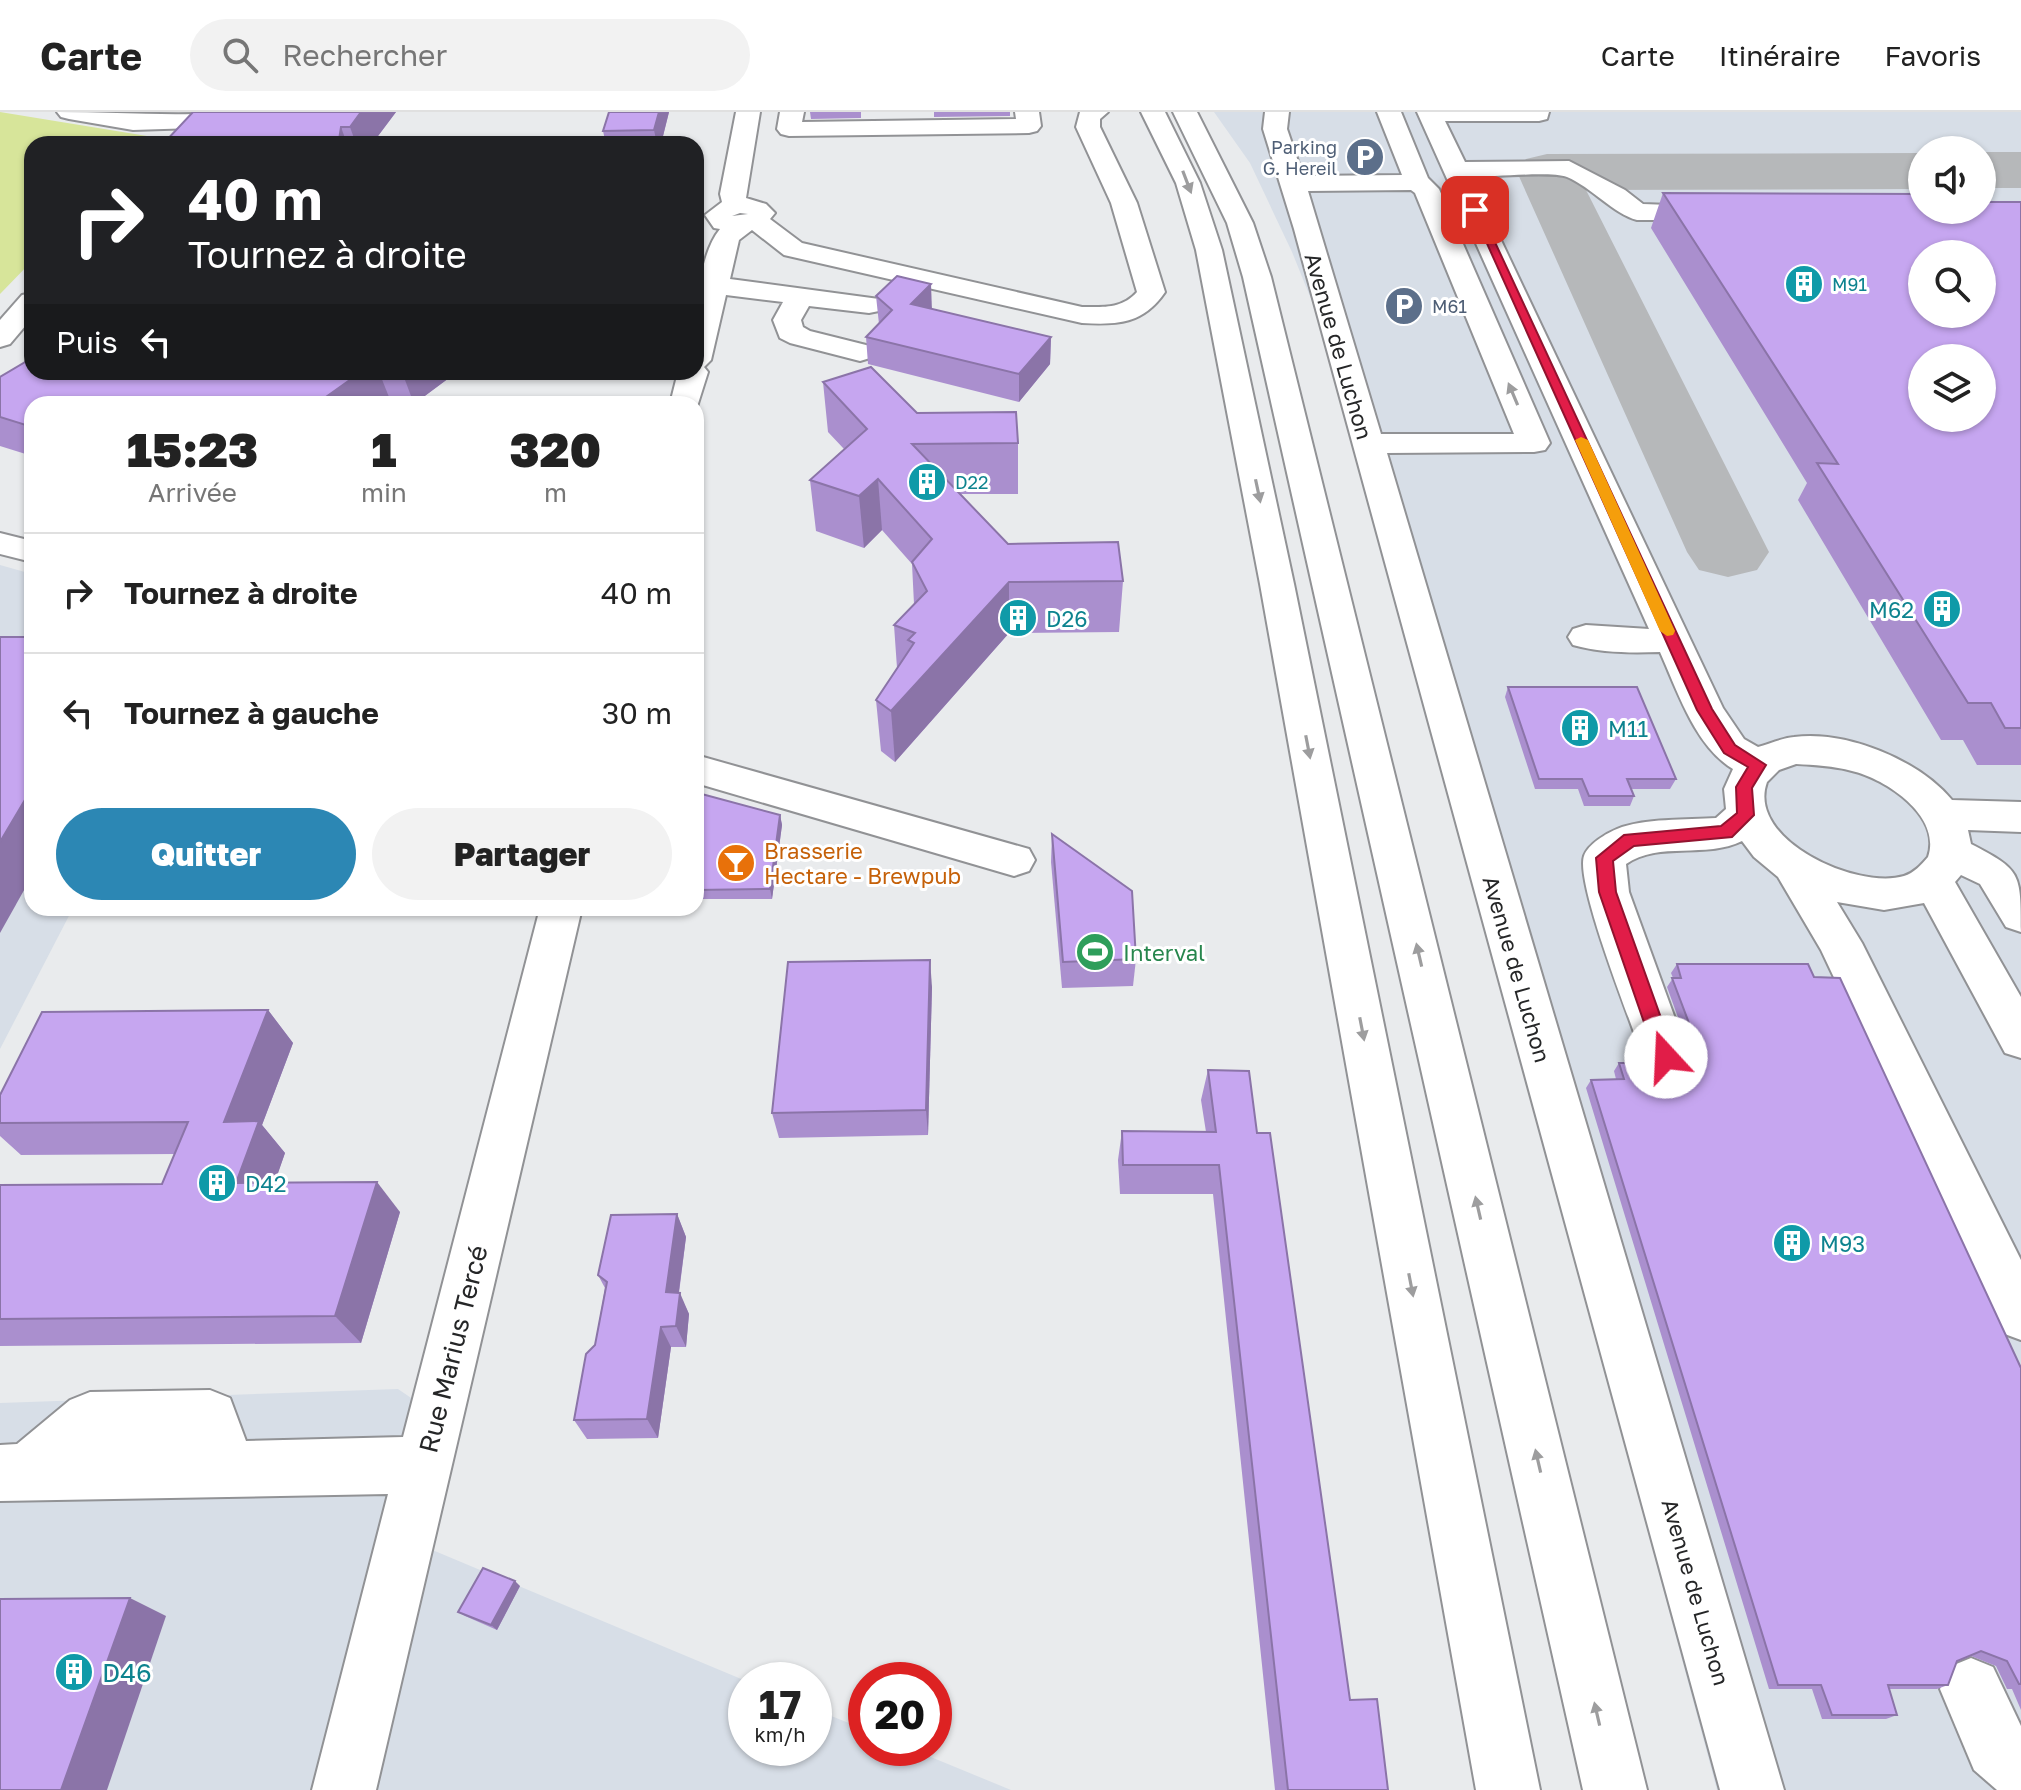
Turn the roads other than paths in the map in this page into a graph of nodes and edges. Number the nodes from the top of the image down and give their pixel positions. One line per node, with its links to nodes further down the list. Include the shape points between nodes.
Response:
1 (69, 112): 12 (main road, via 133,123)
2 (748, 112): 19 (main road, via 733,194)
3 (792, 112): 4 (main road, via 789,129 1029,126)
4 (1027, 112)
5 (1096, 112): 21 (main road, via 1089,116 1088,127 1124,203 1151,292 1144,305 1111,316 1082,315)
6 (1153, 112): 55 (main road, one-way to 55, via 1188,183 1209,250)
7 (1185, 112): 20 (main road)
8 (1201, 112): 20 (main road, via 1234,174)
9 (1389, 112): 17 (main road)
10 (1430, 113): 11 (main road); 16 (main road)
11 (1538, 113): 15 (main road)
12 (198, 117): 13 (main road)
13 (184, 136)
14 (1288, 139): 17 (main road, via 1343,183); 31 (main road, Avenue de Luchon)
15 (1569, 168): 16 (main road); 18 (main road, via 1637,212)
16 (1456, 170): 35 (main road)
17 (1419, 199): 31 (main road, one-way to 17, via 1534,443)
18 (1747, 212)
19 (743, 218): 21 (main road); 22 (main road, via 726,239)
20 (1240, 223): 56 (main road, one-way to 20, via 1261,292)
21 (793, 249): 22 (main road, via 745,244)
22 (717, 274): 23 (main road); 28 (main road)
23 (800, 296): 26 (main road); 30 (main road, via 787,320 790,332)
24 (0, 297): 25 (main road)
25 (24, 298)
26 (869, 305)
27 (24, 309): 29 (main road)
28 (704, 327)
29 (0, 338)
30 (860, 352)
31 (1367, 444): 57 (main road, Avenue de Luchon)
32 (0, 543): 33 (main road)
33 (24, 550)
34 (1586, 637): 35 (main road)
35 (1671, 640): 36 (main road, via 1720,735 1730,749)
36 (1758, 765): 38 (main road, via 1744,787); 40 (main road, via 1795,750 1840,753 1877,764 1920,790)
37 (704, 771): 41 (main road)
38 (1746, 815): 42 (main road, via 1763,841); 48 (main road, via 1726,832 1630,840 1604,858 1608,892)
39 (2021, 817): 40 (main road)
40 (1947, 834): 43 (main road); 44 (main road, via 1947,867)
41 (1014, 860)
42 (1793, 866): 44 (main road, via 1860,891 1898,893); 49 (main road, via 1840,943)
43 (2008, 872): 45 (main road)
44 (1924, 886): 47 (main road, via 1939,892)
45 (2021, 915)
46 (558, 916): 50 (main road, Rue Marius Tercé, via 520,1007)
47 (2021, 1039)
48 (1666, 1057)
49 (2021, 1315)
50 (425, 1464): 51 (main road); 54 (main road, Rue Marius Tercé)
51 (14, 1472)
52 (1971, 1689): 53 (main road, via 1997,1747)
53 (2021, 1768)
54 (344, 1790)
55 (1508, 1790)
56 (1615, 1790)
57 (1752, 1790)

